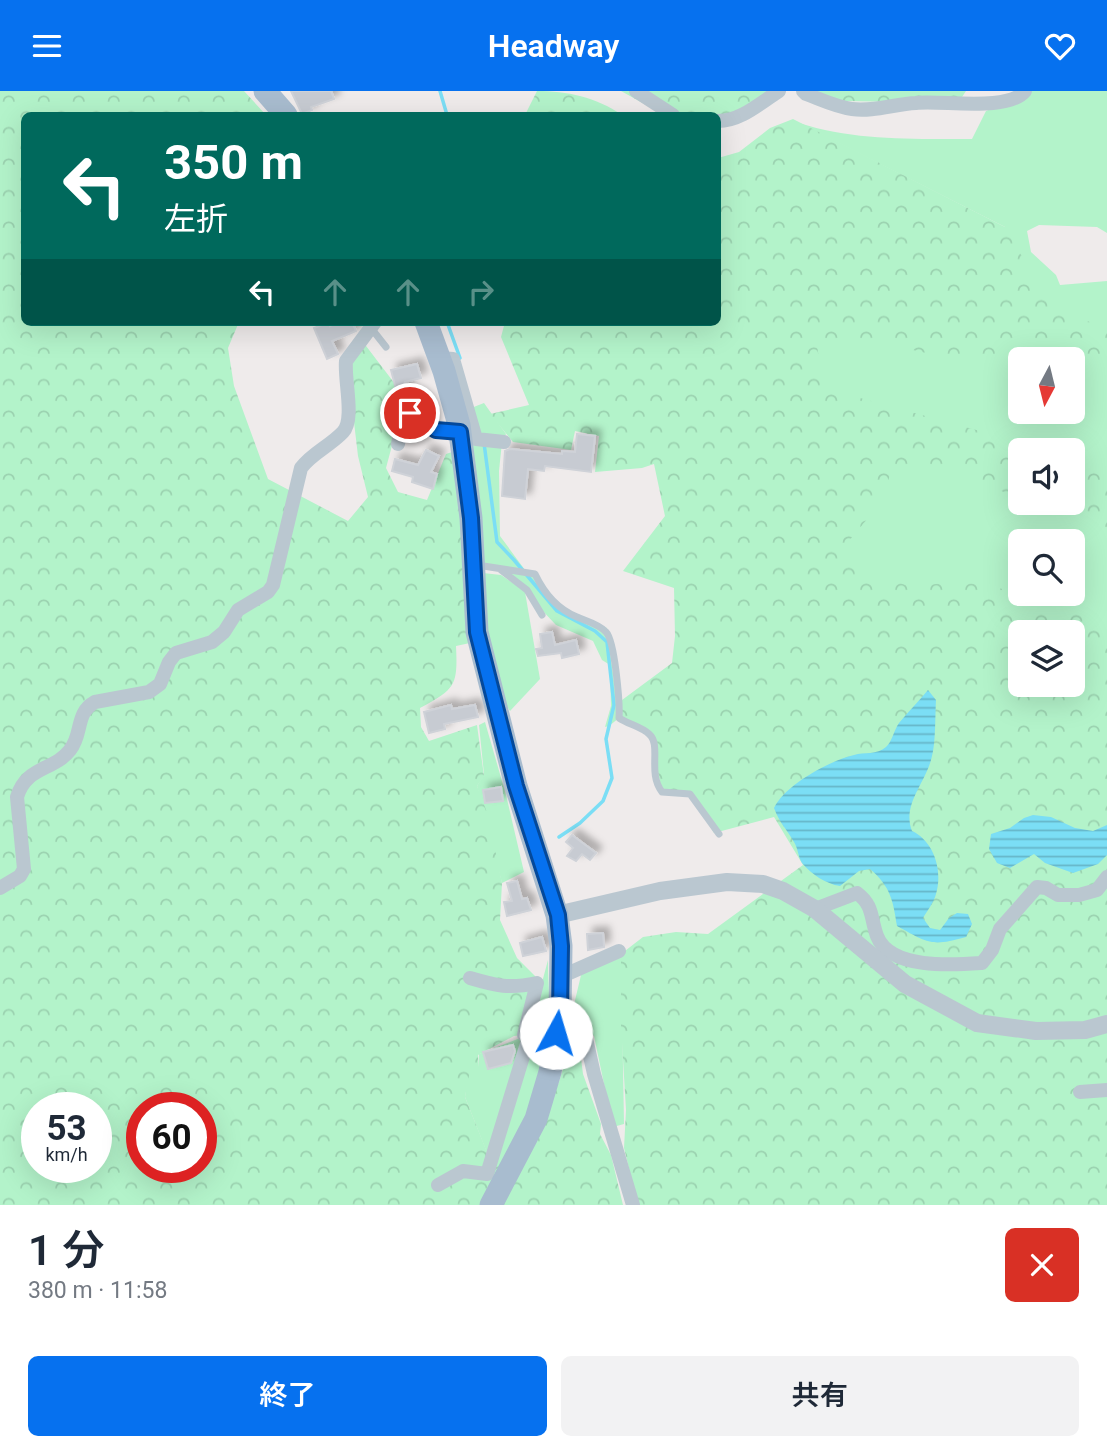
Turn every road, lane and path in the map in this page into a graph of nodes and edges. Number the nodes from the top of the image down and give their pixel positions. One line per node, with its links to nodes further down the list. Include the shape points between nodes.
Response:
1 (265, 91): 6 (main road)
2 (636, 91): 7 (street)
3 (779, 91): 8 (street, via 743,115)
4 (803, 91): 5 (street, via 851,110 914,103 998,102)
5 (1026, 91)
6 (283, 112)
7 (668, 112)
8 (721, 121)
9 (371, 326): 21 (street, via 346,361 349,419 345,430 301,468 273,585 238,610 212,642 176,653 160,684 149,692 87,706 69,752 20,786 17,797 24,869)
10 (373, 326): 12 (lane)
11 (427, 326): 13 (main road)
12 (386, 347)
13 (474, 437): 14 (street); 15 (street, via 436,430 404,413); 16 (main road)
14 (504, 442)
15 (398, 444)
16 (473, 564): 17 (lane); 23 (main road, via 477,632 516,786)
17 (499, 568): 18 (lane, via 527,590); 19 (lane, via 535,574 556,604 606,631 611,640 619,718 651,735 656,746 656,785 662,792 690,794)
18 (542, 615)
19 (719, 834)
20 (1107, 877): 22 (street, via 1097,890 1079,895 1058,895 1037,887 1000,929 982,963 910,961 888,950 878,939 868,902 857,893)
21 (0, 888)
22 (815, 909): 23 (street, via 763,884 727,882 660,891); 28 (street, via 905,983 977,1023 1036,1031 1085,1030)
23 (558, 915): 25 (main road)
24 (619, 951): 25 (street)
25 (560, 977): 27 (main road)
26 (470, 978): 31 (street, via 500,987 537,983 524,1035 529,1038)
27 (560, 1014): 31 (main road, via 550,1072); 34 (street, via 580,1027 587,1043)
28 (1107, 1024)
29 (1107, 1090): 30 (street)
30 (1080, 1091)
31 (527, 1097): 32 (street, via 487,1174 463,1171); 33 (main road, via 536,1119)
32 (439, 1185)
33 (491, 1205)
34 (633, 1205)

